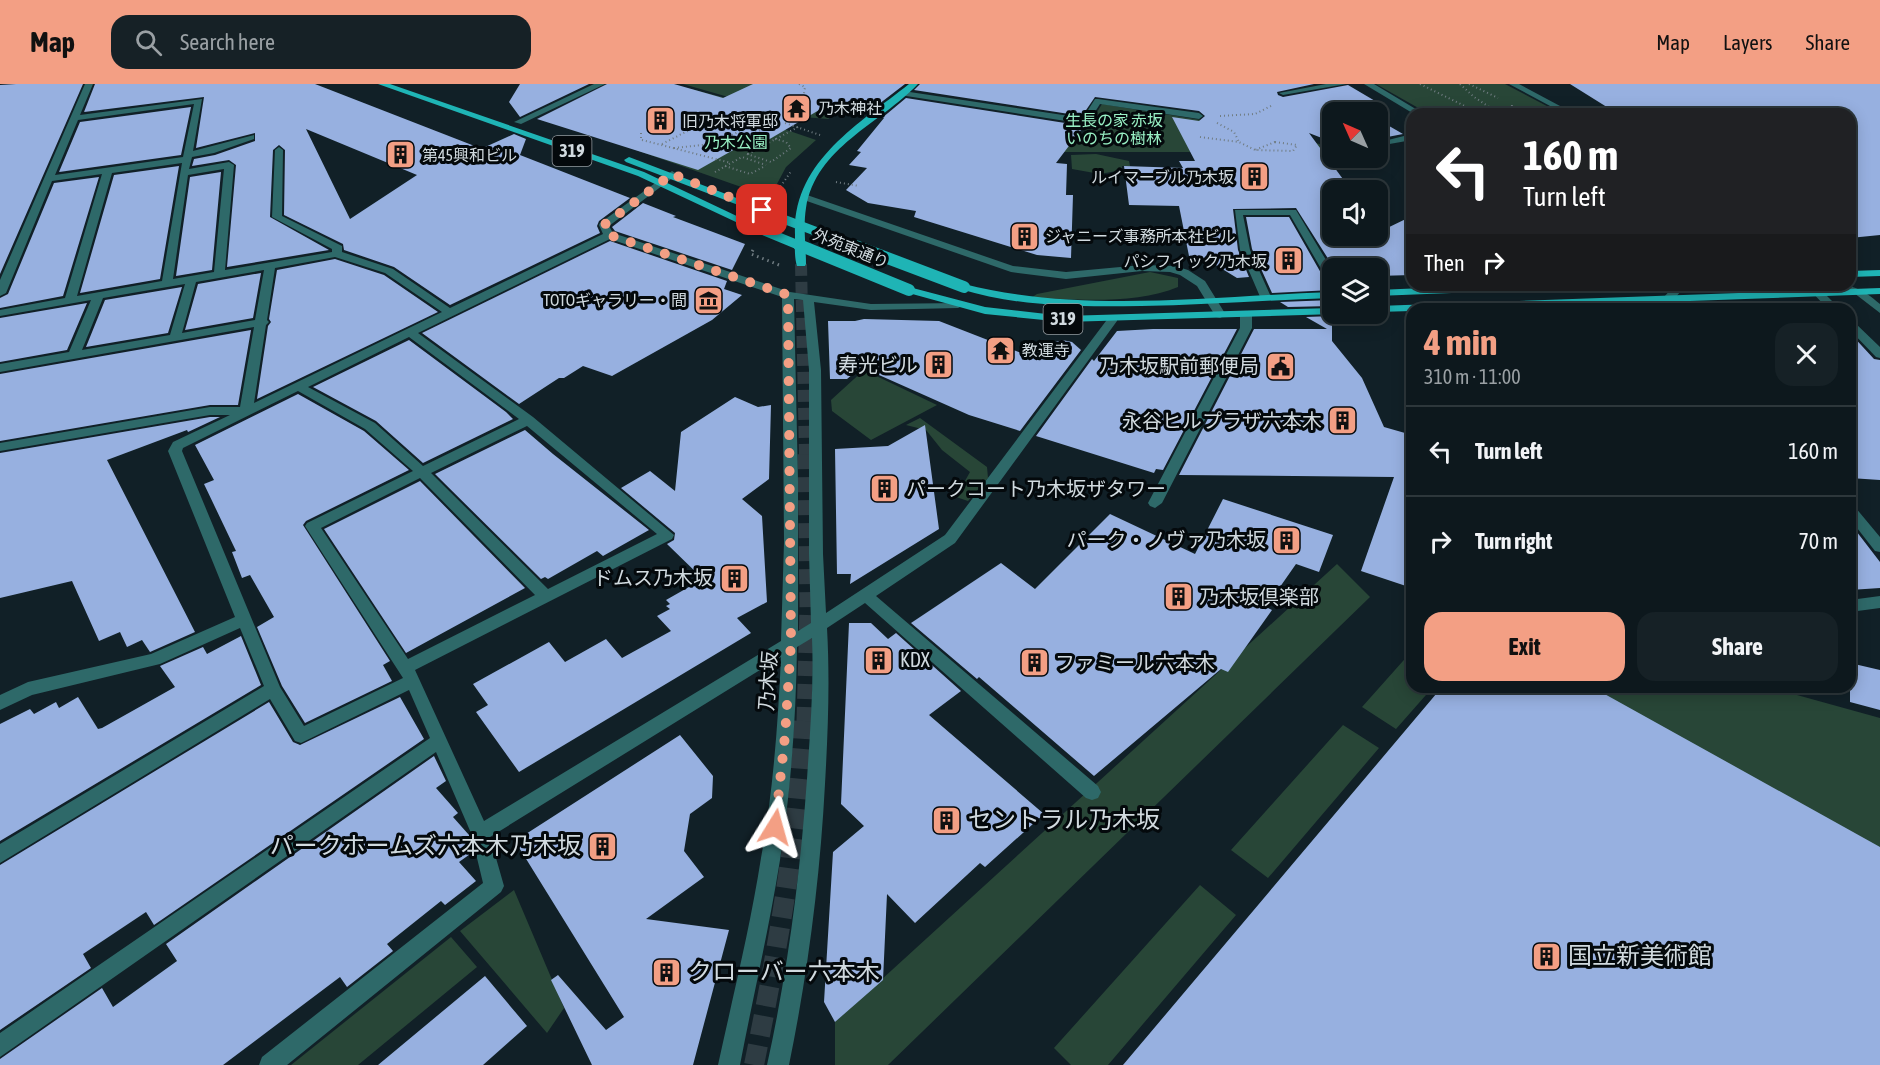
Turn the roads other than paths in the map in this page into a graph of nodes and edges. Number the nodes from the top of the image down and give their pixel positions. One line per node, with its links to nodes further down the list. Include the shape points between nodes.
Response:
1 (89, 84): 14 (street)
2 (382, 84): 25 (main road, 外苑東通り / 319)
3 (411, 84): 15 (main road, 外苑東通り / 319)
4 (601, 84): 15 (street)
5 (914, 84): 9 (main road)
6 (1342, 84): 10 (street)
7 (1368, 84): 11 (street)
8 (1513, 84): 12 (street)
9 (903, 93): 13 (street, via 1085,122 1098,101); 26 (main road, via 840,144 821,165)
10 (1283, 93)
11 (1410, 108)
12 (1559, 108)
13 (1199, 117)
14 (75, 118): 20 (street, via 199,101); 24 (street)
15 (518, 122): 23 (main road, 外苑東通り / 319)
16 (251, 137): 20 (street)
17 (1406, 138): 18 (street)
18 (1388, 141)
19 (279, 150): 28 (street, via 277,217 338,248)
20 (187, 157): 21 (street); 22 (street)
21 (108, 170): 24 (street); 52 (street)
22 (184, 173): 34 (street, via 229,165); 36 (street)
23 (672, 174): 25 (street); 51 (main road, 外苑東通り / 319, bridge, via 963,287 1003,298 1045,303)
24 (49, 179): 43 (street)
25 (660, 182): 27 (street, via 604,225); 56 (main road, 外苑東通り / 319, bridge, via 757,228 909,290)
26 (804, 197): 30 (main road); 51 (street, via 1034,274 1078,276 1151,266 1171,269 1198,280)
27 (609, 235): 45 (street); 61 (street)
28 (336, 254): 31 (street); 61 (street, via 389,271)
29 (1322, 262): 48 (street, via 1293,212 1238,212 1245,250)
30 (801, 264)
31 (270, 266): 34 (street); 66 (street)
32 (1880, 273): 33 (main road)
33 (1856, 274)
34 (219, 276): 35 (street)
35 (191, 281): 36 (street); 69 (street)
36 (167, 285): 47 (street)
37 (1426, 291): 44 (main road)
38 (1675, 291): 49 (street)
39 (1781, 291): 49 (main road)
40 (1815, 291): 55 (street)
41 (1858, 291): 42 (main road); 59 (street)
42 (1880, 291)
43 (0, 293)
44 (1388, 293)
45 (788, 295): 50 (street); 87 (street, 乃木坂)
46 (1322, 295): 48 (main road, 外苑東通り / 319)
47 (98, 297): 52 (street); 71 (street)
48 (1265, 297): 51 (main road, 外苑東通り / 319)
49 (1669, 298): 53 (main road); 54 (street)
50 (808, 299): 56 (street, via 871,307); 86 (street, via 814,370)
51 (1212, 300): 64 (street)
52 (70, 301): 62 (street)
53 (1536, 303)
54 (1673, 303)
55 (1828, 303)
56 (958, 305): 65 (main road, 外苑東通り / 319, via 1024,316)
57 (1406, 308): 58 (main road)
58 (1388, 309)
59 (1880, 310)
60 (1322, 311): 63 (main road, 外苑東通り / 319)
61 (449, 312): 68 (street)
62 (0, 313)
63 (1246, 314): 64 (main road, 外苑東通り / 319); 78 (street, via 1246,328)
64 (1220, 315): 65 (main road, 外苑東通り / 319)
65 (1113, 319): 81 (street, via 950,539)
66 (263, 322): 69 (street); 74 (street)
67 (1856, 330): 70 (street)
68 (410, 332): 73 (street); 75 (street)
69 (176, 337): 71 (street)
70 (1880, 354)
71 (74, 355): 72 (street)
72 (0, 368)
73 (297, 386): 74 (street); 77 (street, via 370,426)
74 (246, 411): 76 (street, via 210,411); 85 (street, via 187,439 175,451)
75 (528, 420): 77 (street); 82 (street, via 667,535)
76 (0, 447)
77 (423, 473): 82 (street); 88 (street, via 312,526)
78 (1155, 503)
79 (1856, 518): 80 (street)
80 (1880, 548)
81 (864, 594): 86 (street); 92 (street)
82 (545, 595): 88 (street)
83 (1880, 603): 84 (street)
84 (1856, 605)
85 (245, 620): 89 (street); 90 (street, via 154,660 28,689)
86 (820, 625): 87 (street); 98 (street, via 822,685 812,862 794,991)
87 (791, 642): 93 (street); 97 (street, 乃木坂, via 773,846)
88 (409, 674): 89 (street, via 301,736); 91 (street)
89 (273, 689): 94 (street)
90 (0, 703)
91 (440, 740): 93 (street); 95 (street)
92 (1092, 792)
93 (480, 833): 96 (street, via 494,886)
94 (0, 854)
95 (0, 1046)
96 (270, 1065)
97 (729, 1065)
98 (778, 1065)

